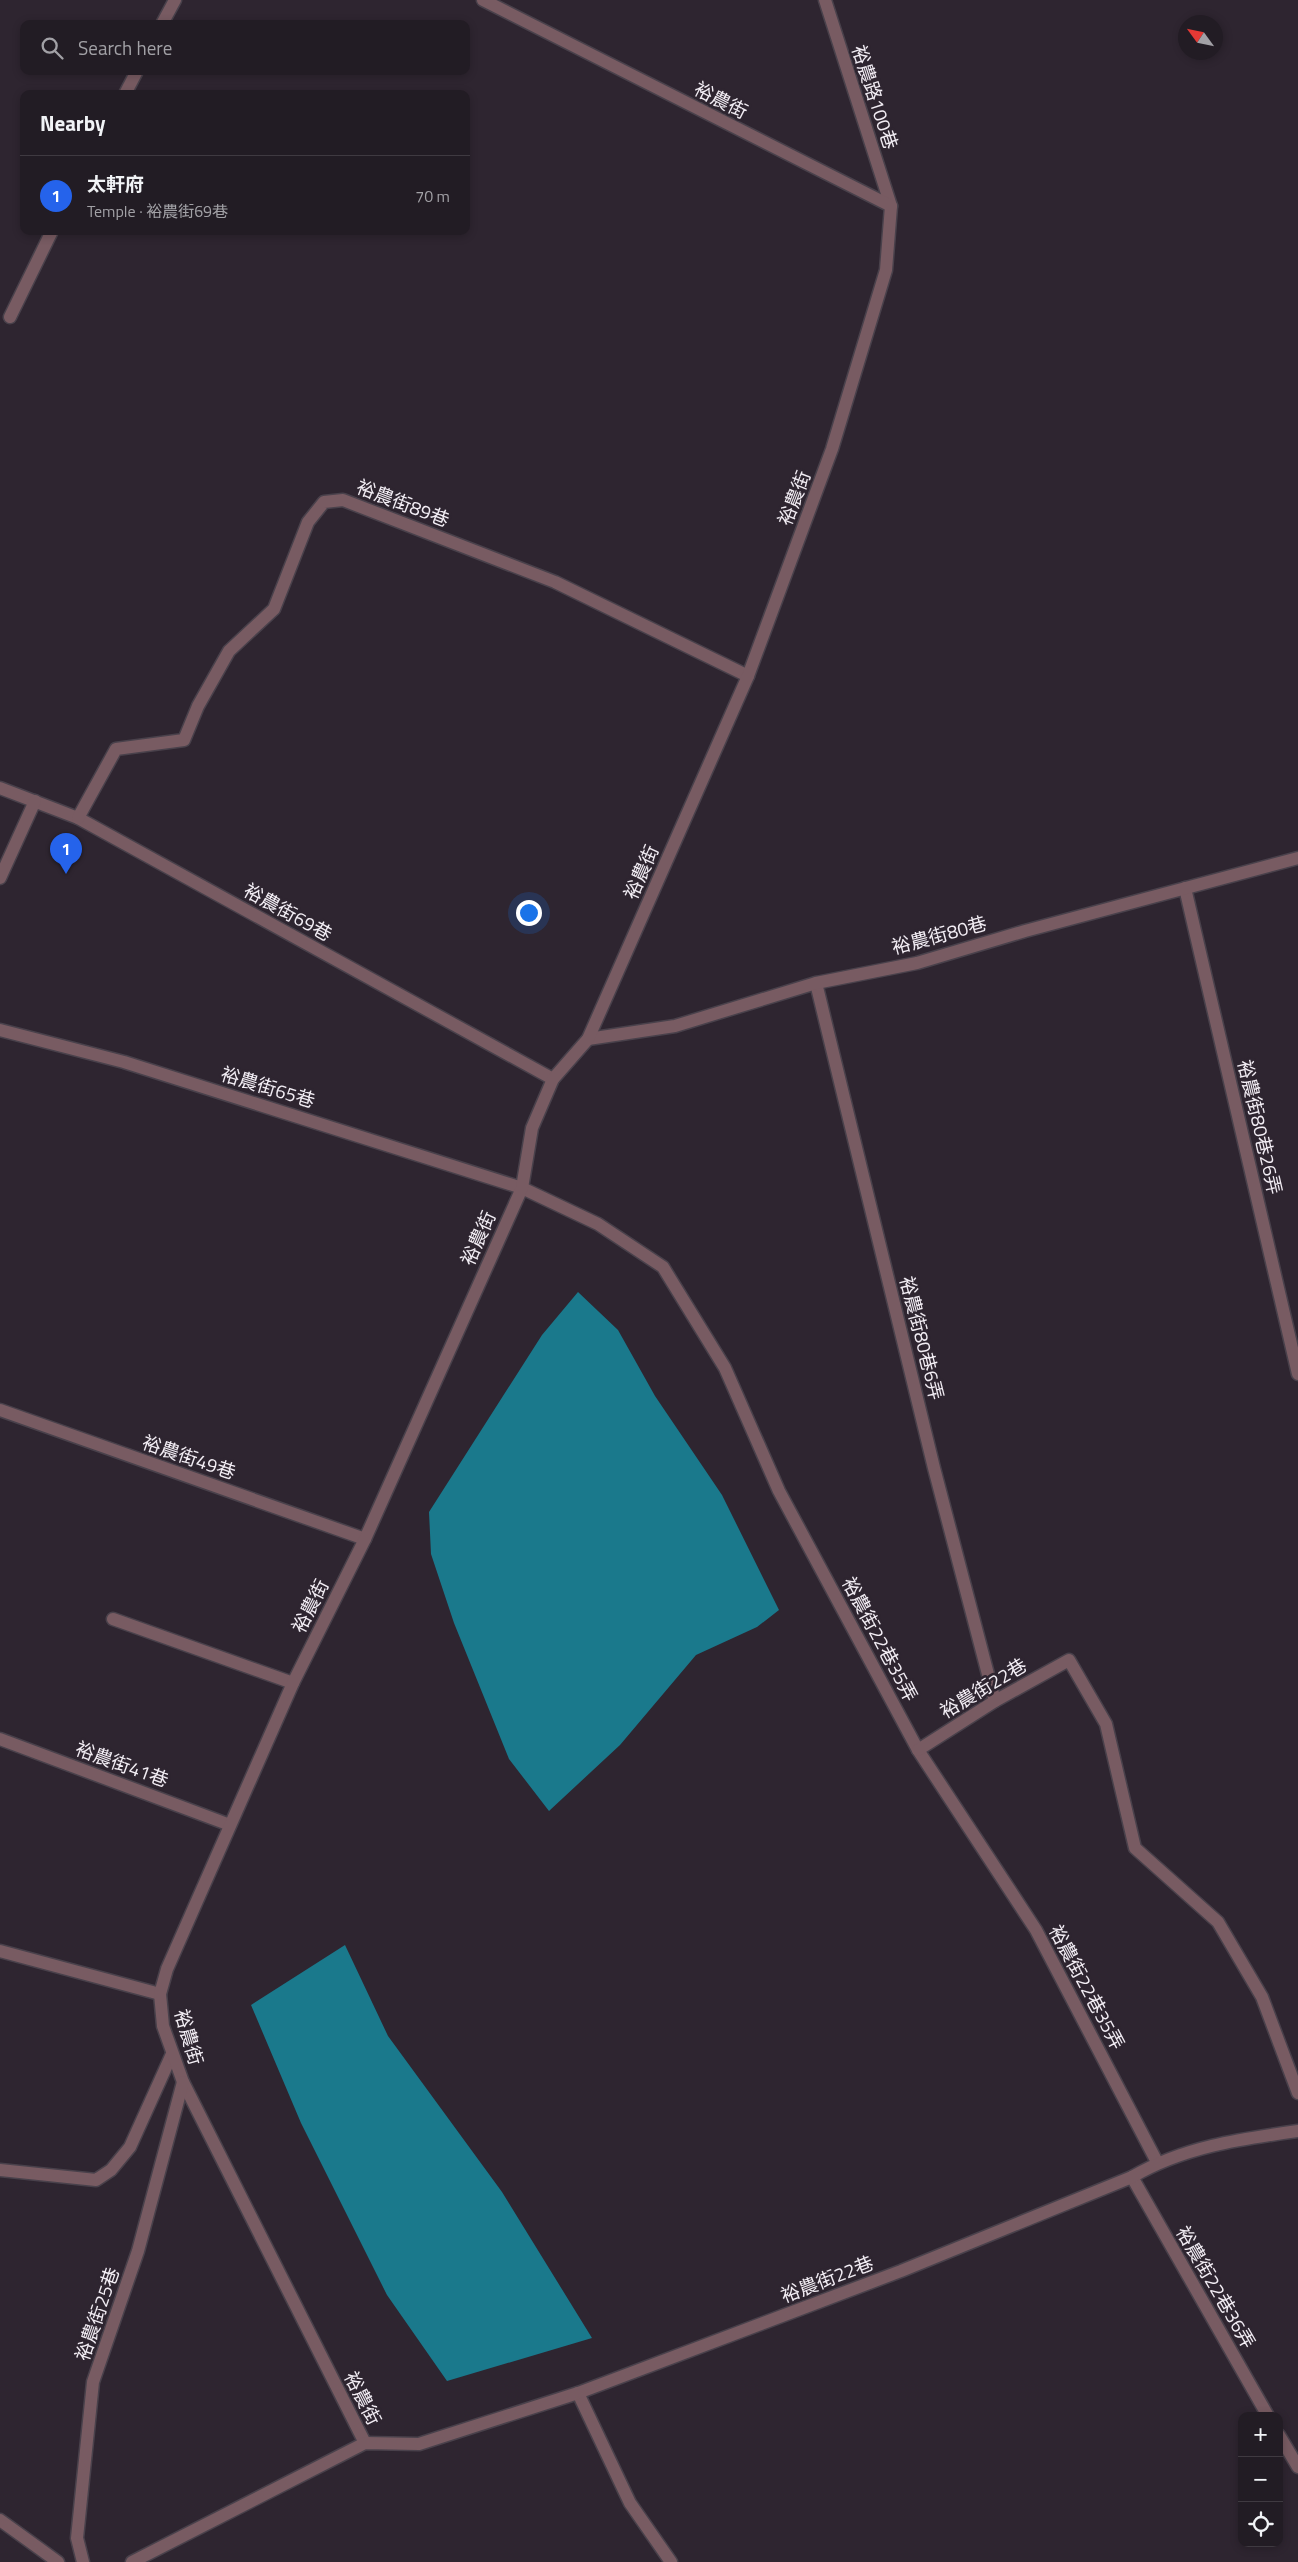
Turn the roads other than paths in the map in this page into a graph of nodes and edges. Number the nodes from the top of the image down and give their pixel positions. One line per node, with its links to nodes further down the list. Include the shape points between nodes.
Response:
1 (175, 0): 4 (street)
2 (482, 0): 7 (street, 裕農街)
3 (825, 0): 7 (street, 裕農路100巷)
4 (164, 20)
5 (135, 75): 6 (street)
6 (127, 90)
7 (891, 206): 10 (street, 裕農街, via 886,270 835,440)
8 (50, 235): 9 (street)
9 (10, 317)
10 (748, 676): 13 (street, 裕農街89巷, via 555,582 342,500 324,502 308,522 274,609 229,651 198,706 184,740 116,749); 19 (street, 裕農街)
11 (0, 788): 12 (street, 裕農街69巷)
12 (35, 801): 13 (street, 裕農街69巷); 15 (street)
13 (78, 818): 20 (street, 裕農街69巷)
14 (1298, 858): 16 (street, 裕農街80巷)
15 (0, 878)
16 (1185, 888): 17 (street, 裕農街80巷, via 917,963); 22 (street, 裕農街80巷26弄)
17 (816, 983): 19 (street, 裕農街80巷, via 675,1026); 27 (street, 裕農街80巷6弄)
18 (0, 1030): 21 (street, 裕農街65巷, via 124,1062)
19 (588, 1039): 20 (street, 裕農街)
20 (553, 1079): 21 (street, 裕農街, via 532,1128)
21 (522, 1188): 24 (street, 裕農街); 29 (street, 裕農街22巷35弄, via 598,1224 663,1267 725,1368 779,1491)
22 (1298, 1374)
23 (0, 1410): 24 (street, 裕農街49巷)
24 (365, 1539): 26 (street, 裕農街)
25 (113, 1619): 26 (street)
26 (293, 1683): 30 (street, 裕農街)
27 (994, 1701): 29 (street, 裕農街22巷); 35 (street, 裕農街22巷, via 1069,1660 1106,1724 1134,1848 1218,1922 1262,1998)
28 (0, 1739): 30 (street, 裕農街41巷)
29 (918, 1750): 37 (street, 裕農街22巷35弄, via 1036,1930)
30 (230, 1825): 32 (street, 裕農街, via 167,1969)
31 (0, 1951): 32 (street)
32 (160, 1994): 33 (street, 裕農街, via 163,2026)
33 (172, 2054): 34 (street, 裕農街); 38 (street, via 130,2147 111,2170 96,2180)
34 (183, 2082): 43 (street, 裕農街); 47 (street, 裕農街25巷, via 138,2251 93,2382 77,2538)
35 (1298, 2093)
36 (1298, 2132): 37 (street, 裕農街22巷, via 1229,2140)
37 (1157, 2162): 39 (street, 裕農街22巷)
38 (0, 2170)
39 (1132, 2177): 40 (street, 裕農街22巷, via 900,2271); 41 (street, 裕農街22巷36弄)
40 (578, 2393): 43 (street, 裕農街22巷, via 419,2444); 49 (street, via 630,2502)
41 (1266, 2412)
42 (1283, 2442): 44 (street)
43 (365, 2443): 48 (street, 裕農街)
44 (1298, 2467)
45 (0, 2520): 46 (street)
46 (58, 2562)
47 (83, 2562)
48 (132, 2562)
49 (672, 2562)

